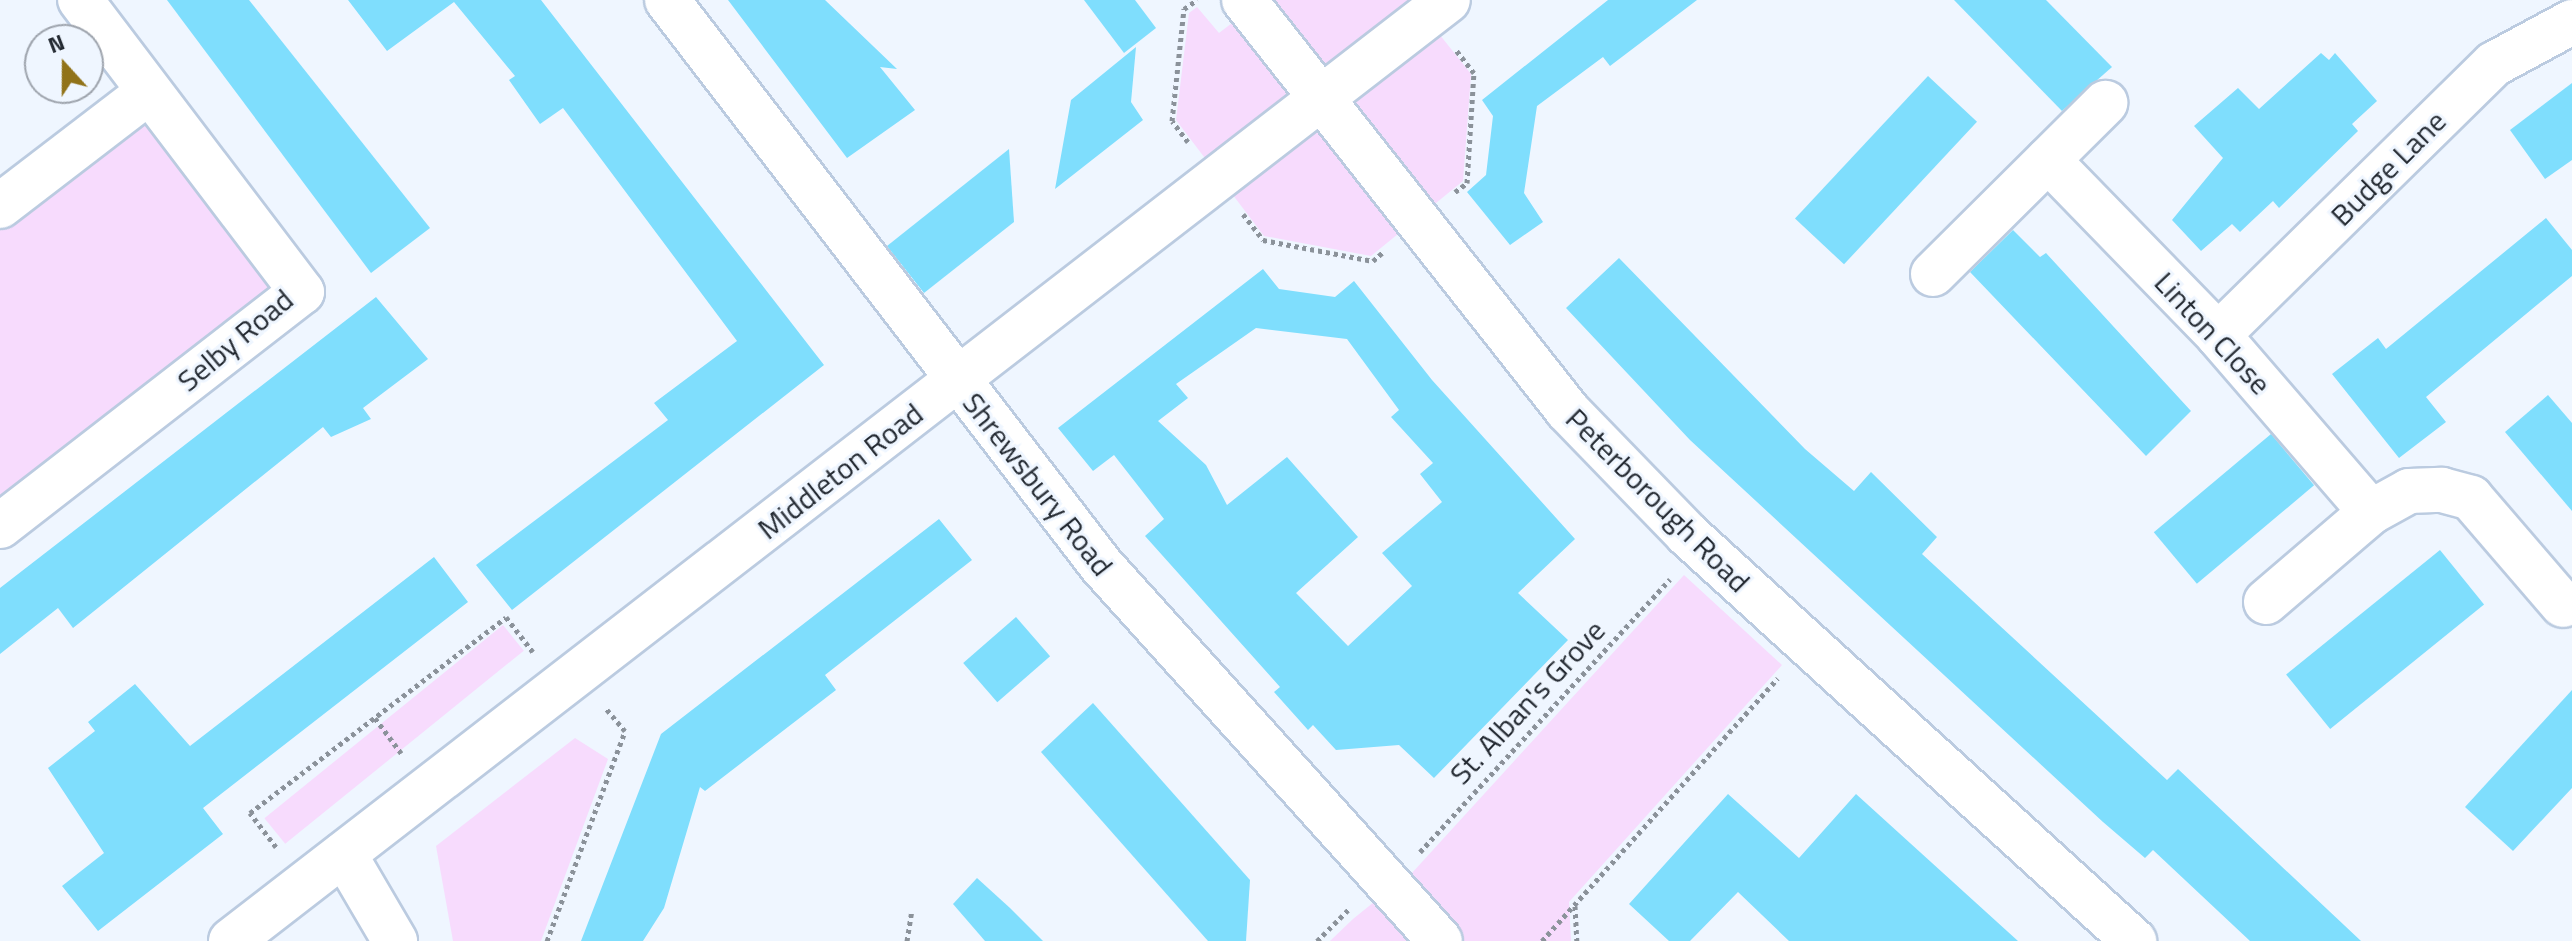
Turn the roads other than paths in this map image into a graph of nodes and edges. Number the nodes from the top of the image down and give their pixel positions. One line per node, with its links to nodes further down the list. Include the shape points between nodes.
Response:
1 (80, 0): 6 (street, Selby Road)
2 (667, 0): 13 (street, Shrewsbury Road)
3 (1244, 0): 7 (street, Peterborough Road)
4 (1448, 0): 7 (street, Middleton Road)
5 (2572, 22): 12 (street, Budge Lane, via 2494,64)
6 (146, 94): 10 (street); 15 (street, Selby Road, via 302,292)
7 (1320, 100): 13 (street, Middleton Road); 22 (street, Peterborough Road, via 1520,358 1701,547)
8 (2105, 103): 9 (street)
9 (2048, 160): 11 (street); 12 (street, Linton Close)
10 (0, 206)
11 (1933, 274)
12 (2218, 335): 14 (street, Linton Close)
13 (956, 381): 18 (street, Middleton Road); 21 (street, Shrewsbury Road, via 1206,690)
14 (2371, 512): 16 (street); 17 (street, via 2409,491 2471,498)
15 (0, 526)
16 (2266, 602)
17 (2563, 605)
18 (344, 854): 19 (street, Middleton Road); 20 (street)
19 (231, 941)
20 (395, 941)
21 (1440, 941)
22 (2134, 941)

